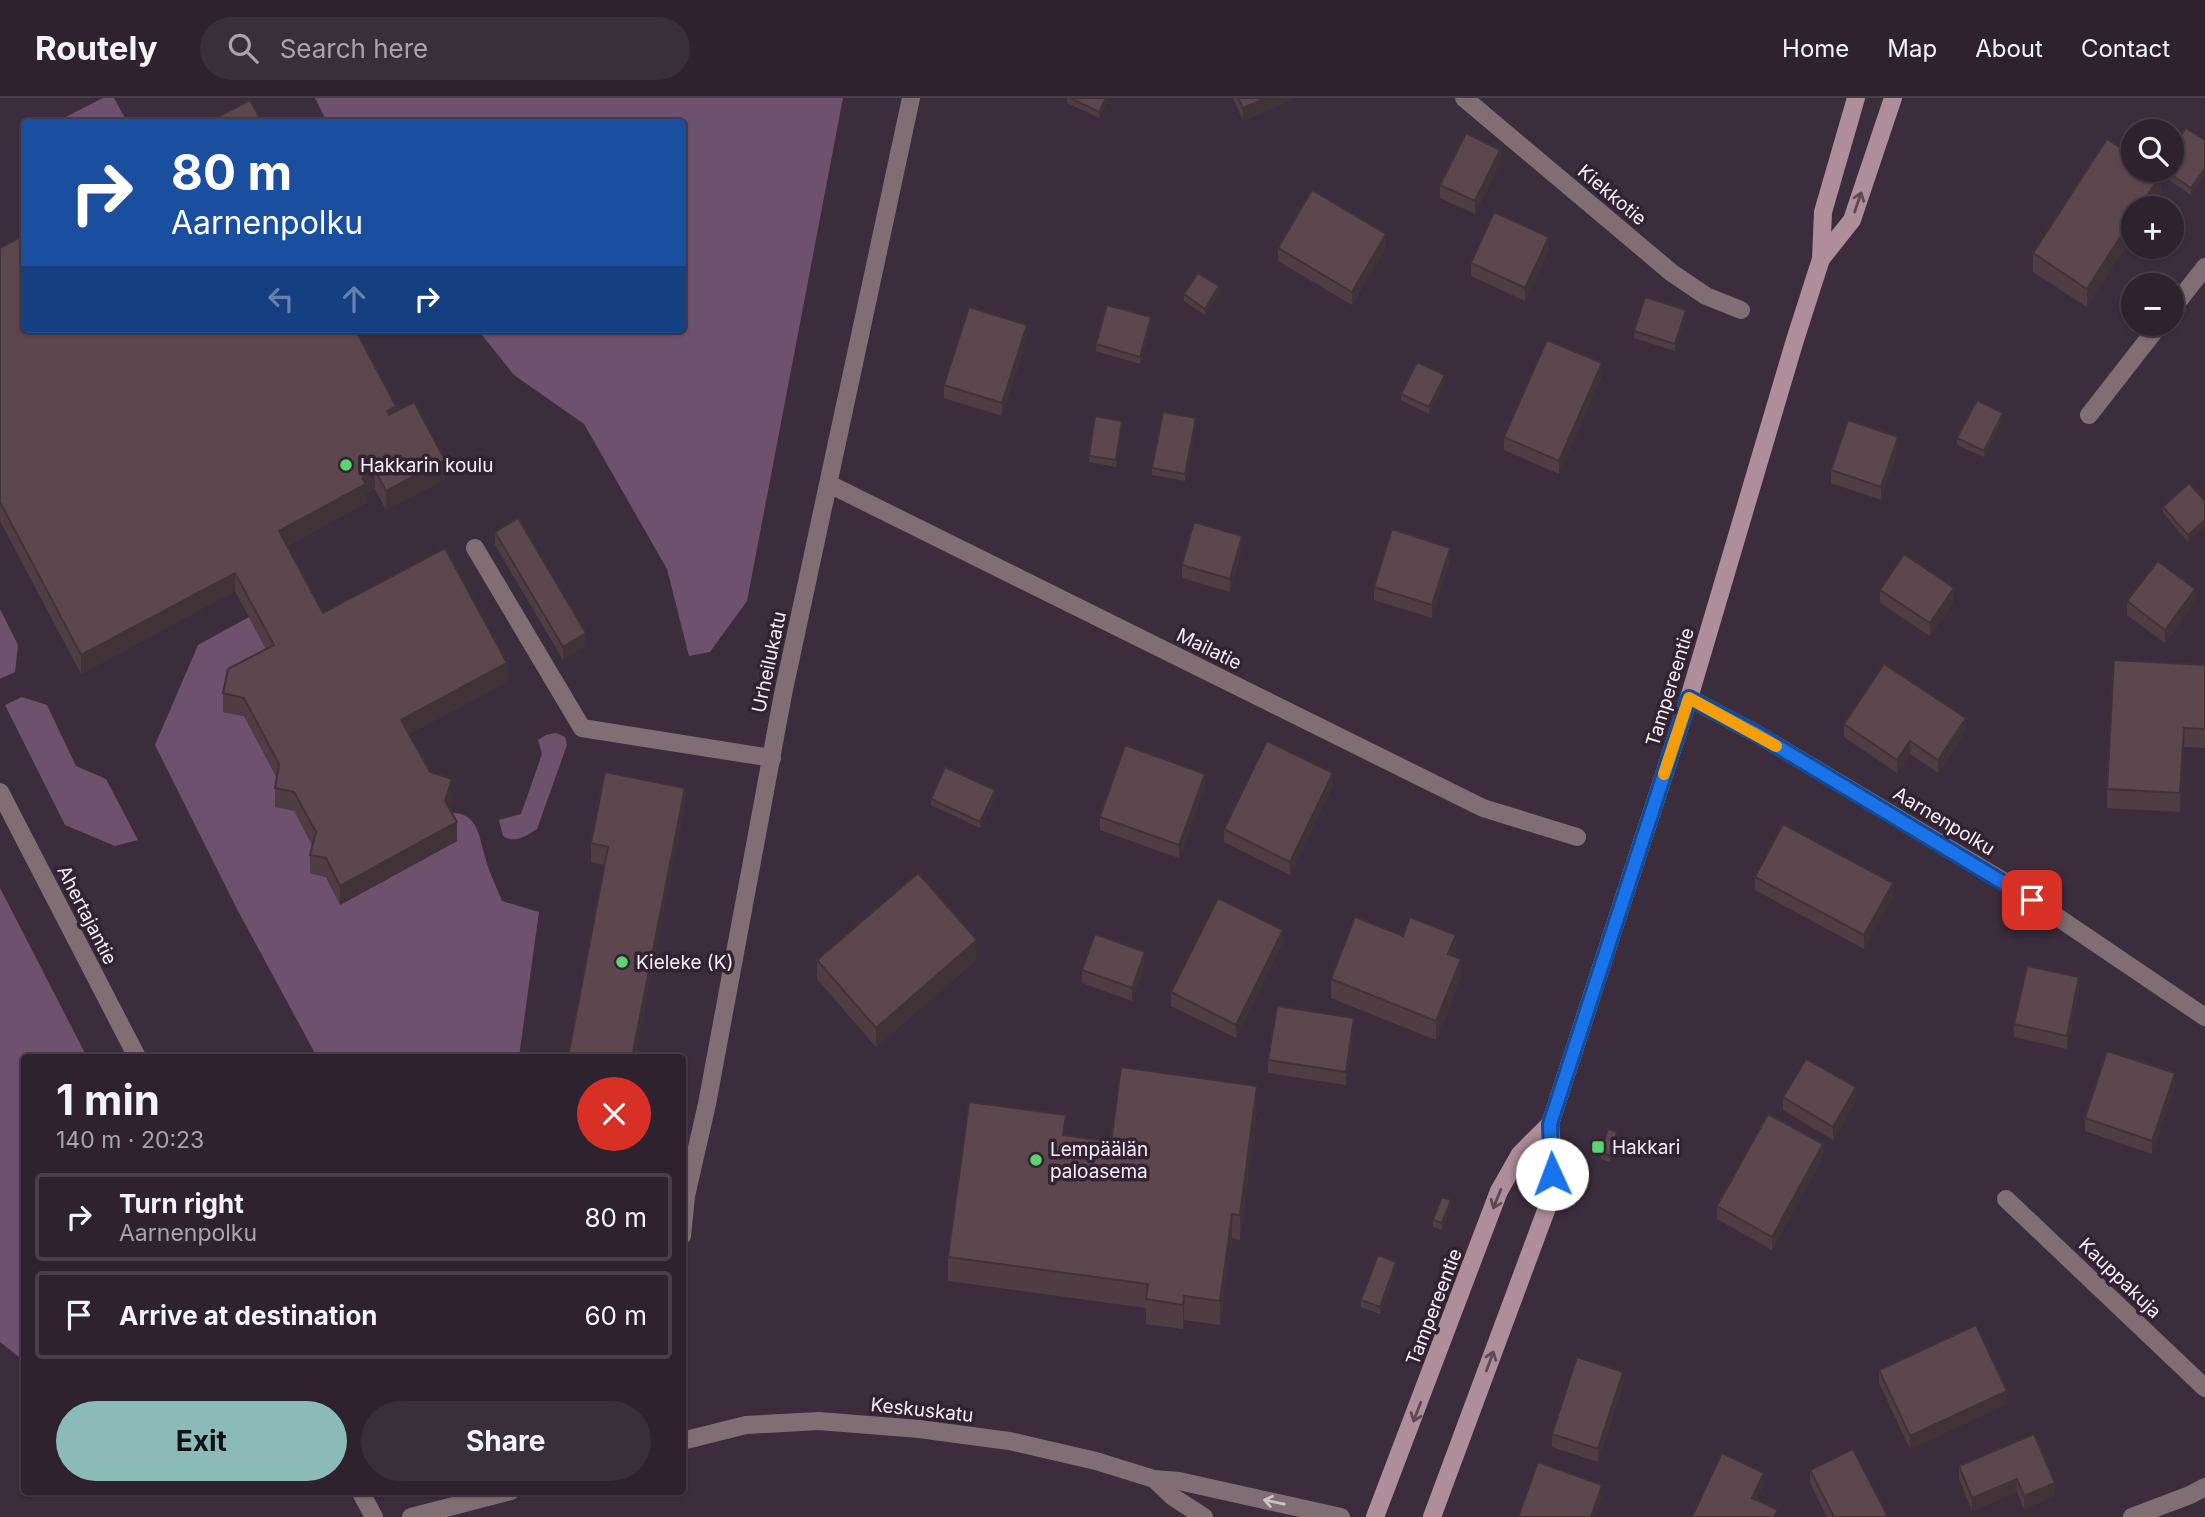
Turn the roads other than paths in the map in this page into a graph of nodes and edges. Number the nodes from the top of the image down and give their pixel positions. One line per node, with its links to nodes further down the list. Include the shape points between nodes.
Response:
1 (911, 98): 11 (street, Urheilukatu)
2 (1464, 98): 8 (street, Kiekkotie, via 1672,273 1706,296)
3 (1856, 98): 5 (main road, Tampereentie, via 1823,212)
4 (1893, 98): 5 (main road, Tampereentie, one-way to 4, via 1852,220)
5 (1821, 259): 13 (main road, Tampereentie)
6 (2205, 267): 7 (street)
7 (2184, 294)
8 (1741, 310)
9 (2151, 336): 10 (street)
10 (2089, 415)
11 (829, 484): 14 (street, Urheilukatu); 16 (street, Mailatie, via 1483,808)
12 (475, 548): 14 (street, via 582,728)
13 (1689, 698): 17 (street, Aarnenpolku, via 2010,885); 19 (main road, Tampereentie)
14 (772, 758): 21 (street, Urheilukatu)
15 (0, 792): 18 (street, Ahertajantie)
16 (1577, 837)
17 (2205, 1017)
18 (135, 1054)
19 (1550, 1124): 32 (main road, Tampereentie, one-way to 32, via 1520,1154 1499,1191); 33 (main road, Tampereentie, one-way to 19, via 1548,1205 1553,1166)
20 (2006, 1199): 22 (street, Kauppakuja)
21 (686, 1204)
22 (2205, 1388)
23 (686, 1440): 24 (street, Keskuskatu, via 746,1425 807,1422 919,1429 1009,1441)
24 (1154, 1479): 30 (street, Keskuskatu); 31 (street, Keskuskatu, one-way to 24)
25 (2205, 1487): 34 (street)
26 (362, 1495): 28 (street)
27 (496, 1495): 29 (street)
28 (374, 1517)
29 (411, 1517)
30 (1204, 1517)
31 (1341, 1517)
32 (1375, 1517)
33 (1432, 1517)
34 (2132, 1517)

